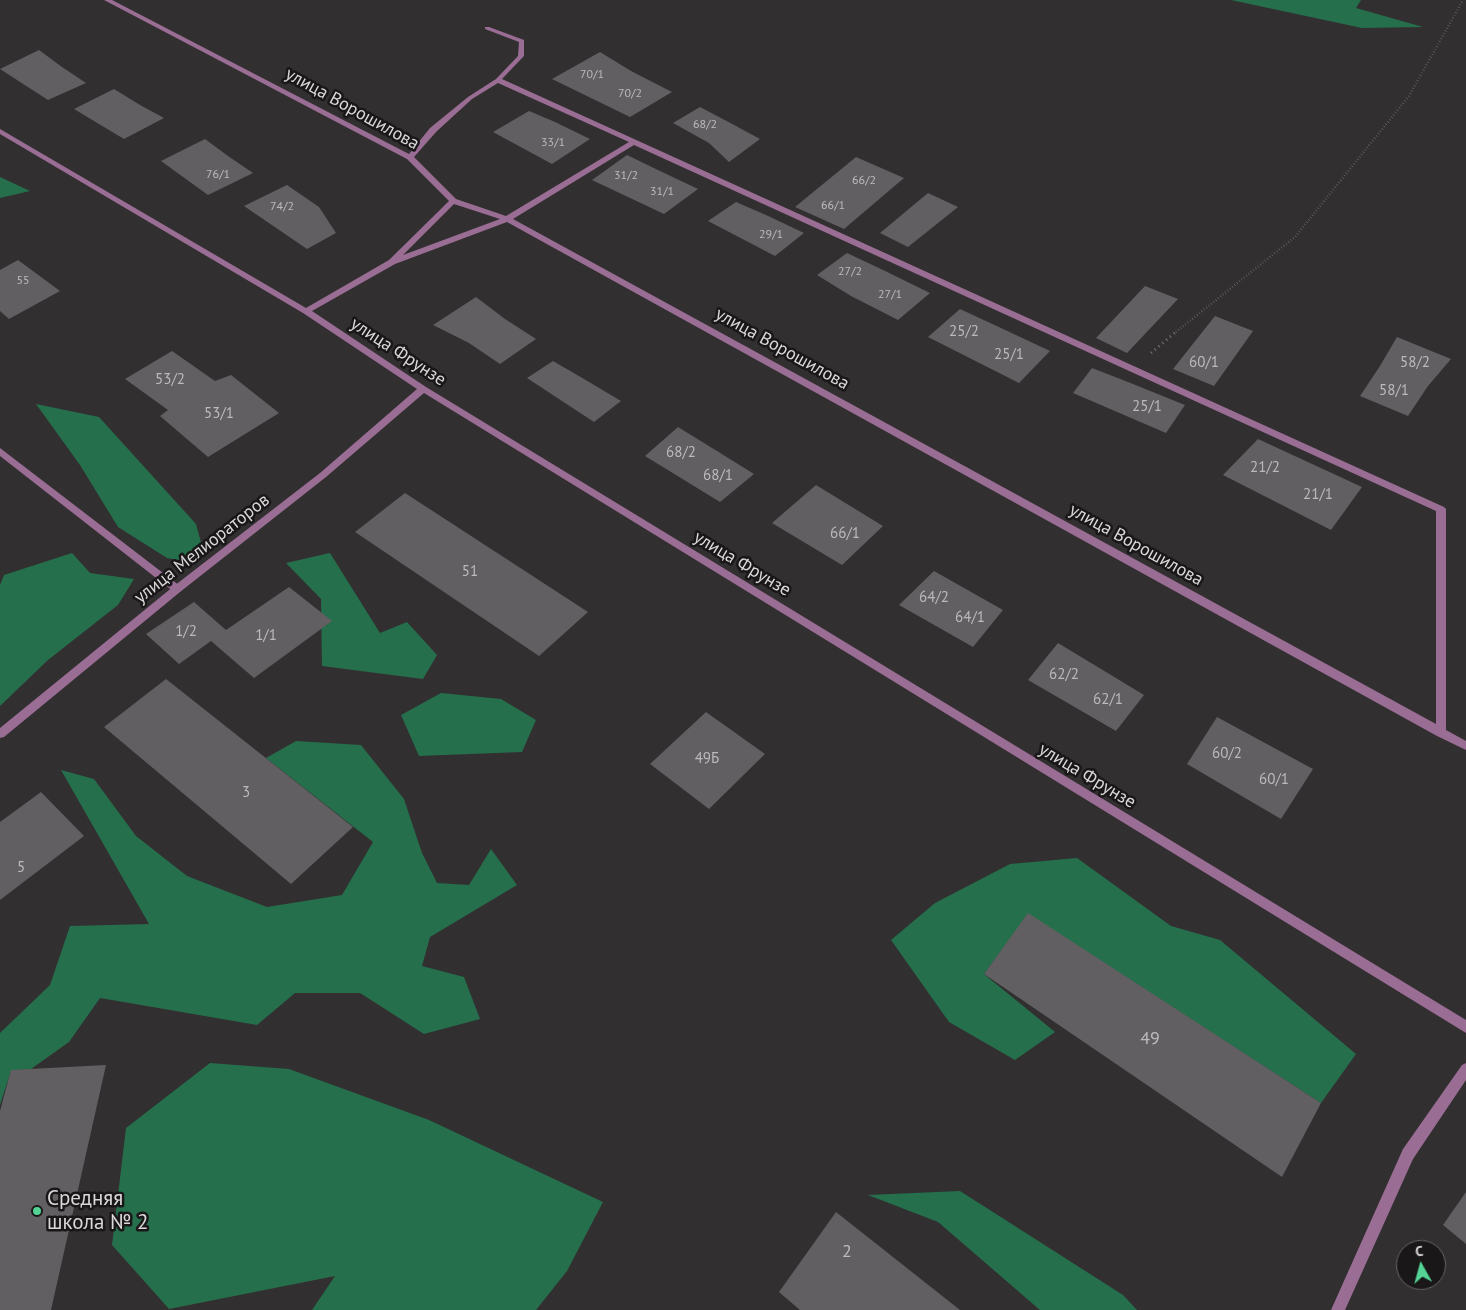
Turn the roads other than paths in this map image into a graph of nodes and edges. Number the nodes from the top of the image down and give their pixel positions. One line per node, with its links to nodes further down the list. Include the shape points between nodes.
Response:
1 (107, 0): 6 (street, улица Ворошилова)
2 (487, 28): 3 (street, via 522,41 521,56)
3 (498, 80): 5 (street); 6 (street, via 470,98 433,130)
4 (0, 130): 10 (street, улица Фрунзе)
5 (634, 142): 8 (street); 14 (street, via 1441,509)
6 (410, 157): 7 (street, улица Ворошилова)
7 (453, 201): 8 (street, улица Ворошилова); 9 (street)
8 (507, 220): 9 (street); 14 (street, улица Ворошилова)
9 (392, 262): 10 (street)
10 (306, 311): 11 (street, улица Фрунзе)
11 (424, 389): 13 (street, улица Мелиораторов, via 323,475); 17 (street, улица Фрунзе)
12 (0, 451): 13 (street)
13 (178, 589): 15 (street, улица Мелиораторов)
14 (1441, 733): 16 (street, улица Ворошилова)
15 (0, 734)
16 (1466, 746)
17 (1466, 1027)
18 (1466, 1069): 19 (street, via 1408,1154)
19 (1338, 1310)

